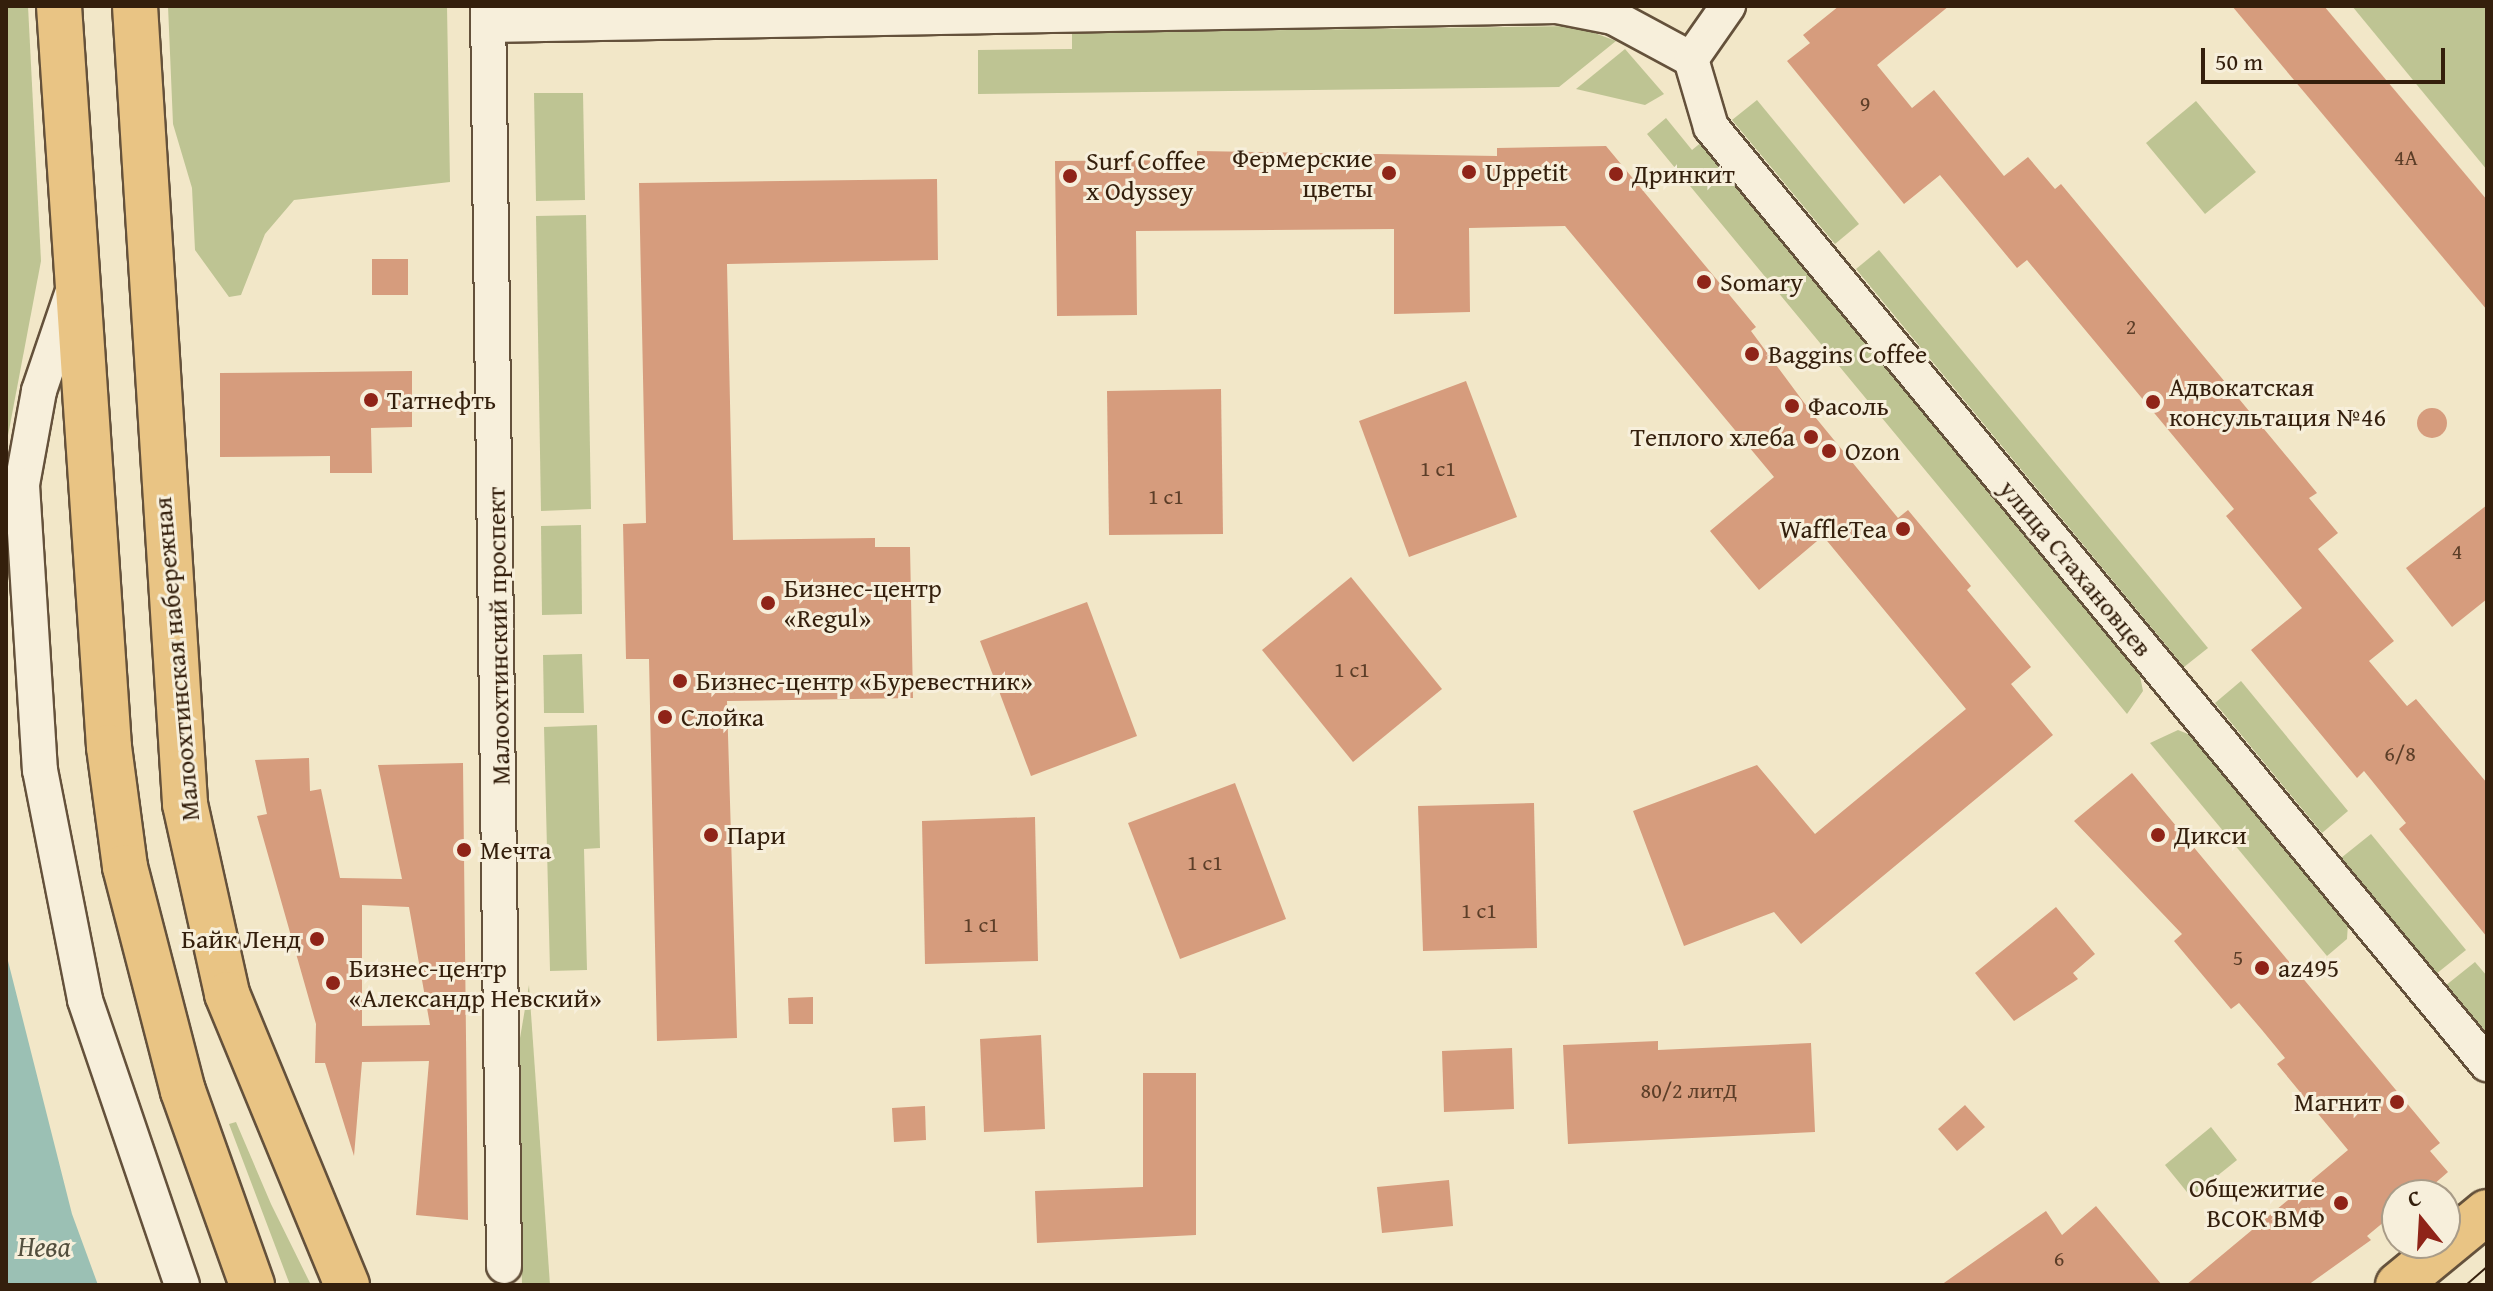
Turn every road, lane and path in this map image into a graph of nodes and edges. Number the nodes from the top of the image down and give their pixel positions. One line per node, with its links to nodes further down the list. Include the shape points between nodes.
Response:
1 (59, 6): 6 (main road)
2 (135, 6): 12 (main road, Малоохтинская набережная, via 185,804 227,994)
3 (1728, 6): 5 (street)
4 (488, 16): 5 (street, via 1557,6 1613,17); 9 (street, Малоохтинский проспект)
5 (1691, 59): 7 (street, улица Стахановцев, via 1711,127)
6 (77, 280): 10 (street, via 39,391 22,485 40,770 85,1000); 11 (main road, via 109,747 125,867 183,1091)
7 (2487, 1064)
8 (2487, 1212): 13 (main road)
9 (504, 1266)
10 (182, 1285)
11 (252, 1285)
12 (347, 1285)
13 (2398, 1285)

